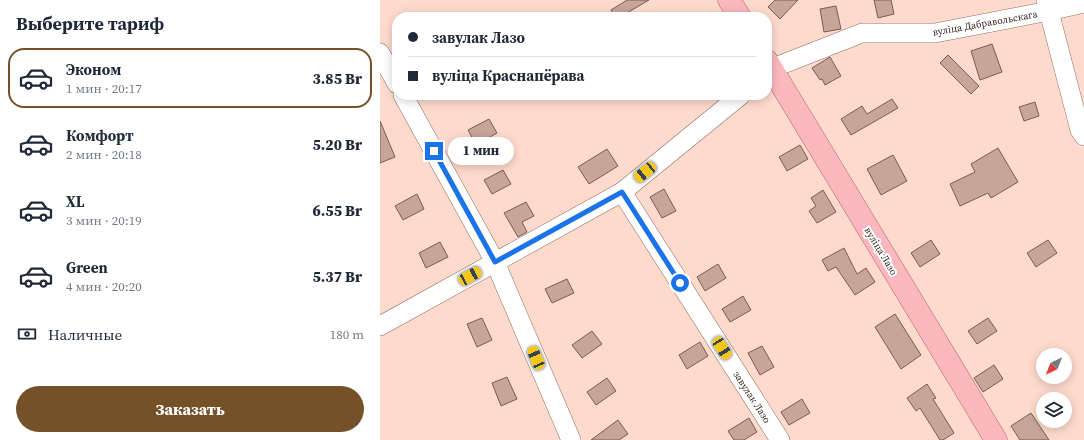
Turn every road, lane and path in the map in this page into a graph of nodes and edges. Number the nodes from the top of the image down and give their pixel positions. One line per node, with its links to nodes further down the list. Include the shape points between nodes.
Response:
1 (729, 0): 4 (main road)
2 (1084, 3): 3 (street, вуліца Дабравольскага)
3 (1048, 6): 6 (street, вуліца Дабравольскага, via 935,33 862,33); 11 (street, via 1080,130)
4 (737, 12)
5 (380, 53): 8 (street)
6 (772, 67)
7 (772, 73): 17 (main road, вуліца Лазо)
8 (392, 75)
9 (406, 100): 13 (street)
10 (735, 100): 12 (street)
11 (1084, 136)
12 (622, 192): 13 (street); 16 (street, завулак Лазо)
13 (495, 262): 14 (street); 15 (street)
14 (380, 326)
15 (571, 440)
16 (780, 440)
17 (996, 440)

